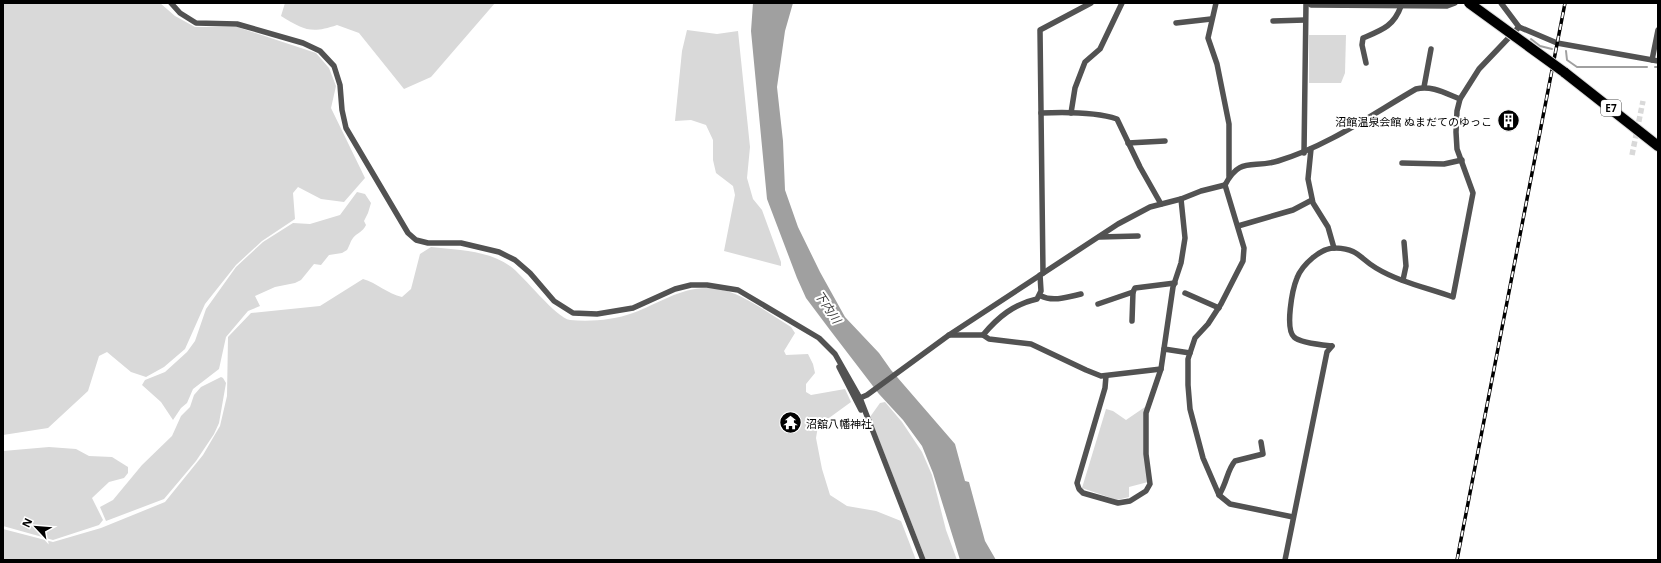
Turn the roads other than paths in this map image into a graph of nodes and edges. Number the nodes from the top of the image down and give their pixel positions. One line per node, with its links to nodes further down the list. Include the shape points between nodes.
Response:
1 (171, 3): 54 (street, via 180,13 196,23 237,24 303,43 320,51 334,66 340,85 346,128 408,233 416,240 428,243 461,243 499,252 515,260 554,301 573,313 597,314 633,308 690,285 738,290 819,338)
2 (1091, 3): 21 (street, via 1040,30)
3 (1122, 3): 22 (street, via 1100,49 1085,62 1075,88)
4 (1216, 3): 10 (street)
5 (1307, 3): 9 (street, via 1311,6); 11 (street)
6 (1455, 3): 9 (street, via 1447,6)
7 (1469, 3): 25 (highway, E7, bridge, via 1564,72)
8 (1501, 3): 14 (street)
9 (1401, 6): 18 (street, via 1394,21 1363,38)
10 (1211, 19): 13 (street); 30 (street, via 1208,38 1217,64 1229,124)
11 (1305, 20): 12 (street); 27 (street)
12 (1273, 21)
13 (1176, 22)
14 (1518, 27): 17 (street, via 1557,43); 20 (street, via 1479,69)
15 (1658, 30): 17 (street)
16 (1431, 49): 19 (street)
17 (1655, 61)
18 (1366, 63)
19 (1424, 87): 20 (street); 26 (street)
20 (1460, 99): 28 (street, via 1456,132)
21 (1041, 113): 22 (street); 40 (street)
22 (1071, 113): 24 (street, via 1117,119)
23 (1165, 141): 24 (street)
24 (1128, 143): 34 (street)
25 (1658, 146)
26 (1311, 149): 27 (street); 33 (street, via 1308,179)
27 (1304, 153): 30 (street, via 1276,162 1242,166)
28 (1462, 160): 29 (street, via 1444,164); 41 (street, via 1473,193 1453,297)
29 (1402, 163)
30 (1229, 176): 31 (street)
31 (1224, 186): 32 (street); 35 (street)
32 (1181, 199): 34 (street); 42 (street, via 1185,238)
33 (1312, 200): 35 (street, via 1293,210); 39 (street, via 1328,227)
34 (1161, 204): 37 (street, via 1150,207)
35 (1238, 226): 48 (street, via 1244,248 1243,261)
36 (1138, 236): 37 (street)
37 (1100, 237): 40 (street)
38 (1404, 242): 41 (street, via 1406,261)
39 (1334, 248): 41 (street, via 1353,250 1376,268); 61 (street, via 1319,253 1300,273 1288,326 1293,337 1332,346 1327,352)
40 (1041, 274): 46 (street); 50 (street)
41 (1403, 280)
42 (1175, 283): 43 (street, via 1139,287); 52 (street)
43 (1132, 292): 47 (street); 49 (street)
44 (1185, 293): 48 (street)
45 (1081, 294): 46 (street, via 1061,299)
46 (1040, 296): 51 (street, via 1009,310)
47 (1098, 304)
48 (1219, 308): 53 (street, via 1194,338)
49 (1132, 321)
50 (949, 335): 51 (street); 57 (street)
51 (983, 335): 56 (street, via 989,339 1031,344 1086,370)
52 (1164, 349): 53 (street); 55 (street)
53 (1190, 353): 60 (street, via 1190,409 1203,458)
54 (835, 354): 57 (street); 58 (street, via 843,378)
55 (1160, 369): 56 (street); 56 (street, via 1146,413 1146,454 1150,484 1146,491 1136,497 1118,503 1083,493 1077,483 1105,388)
56 (1106, 376)
57 (860, 398): 62 (street)
58 (861, 410)
59 (1261, 442): 60 (street, via 1263,454 1235,461 1229,471 1226,485)
60 (1219, 495): 61 (street, via 1230,504)
61 (1293, 516): 63 (street)
62 (923, 560)
63 (1285, 560)

